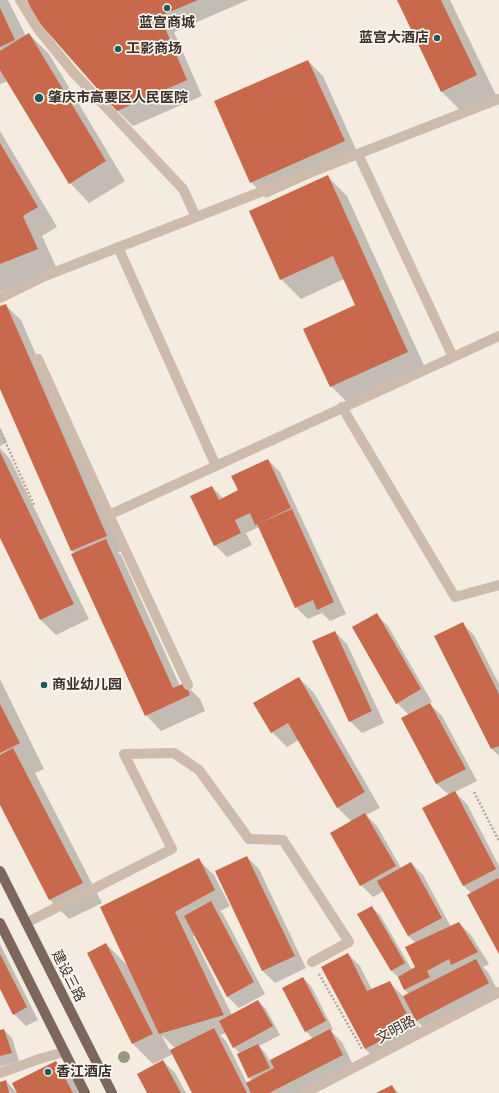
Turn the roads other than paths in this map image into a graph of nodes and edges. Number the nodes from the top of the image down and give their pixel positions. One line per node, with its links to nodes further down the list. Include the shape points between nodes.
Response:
1 (20, 0): 4 (street, via 38,29 73,72 183,189)
2 (499, 99): 3 (street)
3 (358, 154): 4 (street); 8 (street)
4 (196, 217): 5 (street)
5 (118, 247): 6 (street, via 45,276); 11 (street)
6 (0, 298)
7 (499, 336): 8 (street)
8 (453, 357): 10 (street)
9 (38, 359): 12 (street)
10 (342, 407): 11 (street); 13 (street, via 455,597)
11 (216, 466): 12 (street)
12 (109, 515): 14 (street)
13 (499, 585)
14 (188, 685)
15 (0, 871): 17 (main road, 建设三路)
16 (0, 923): 20 (main road)
17 (26, 924): 18 (street, via 172,849 124,754 174,753 198,770 249,839 283,840 349,942); 23 (main road, 建设三路)
18 (312, 962)
19 (499, 992): 24 (street, 文明路)
20 (65, 1052): 21 (street); 22 (main road)
21 (0, 1073)
22 (85, 1093)
23 (112, 1093)
24 (305, 1093)

